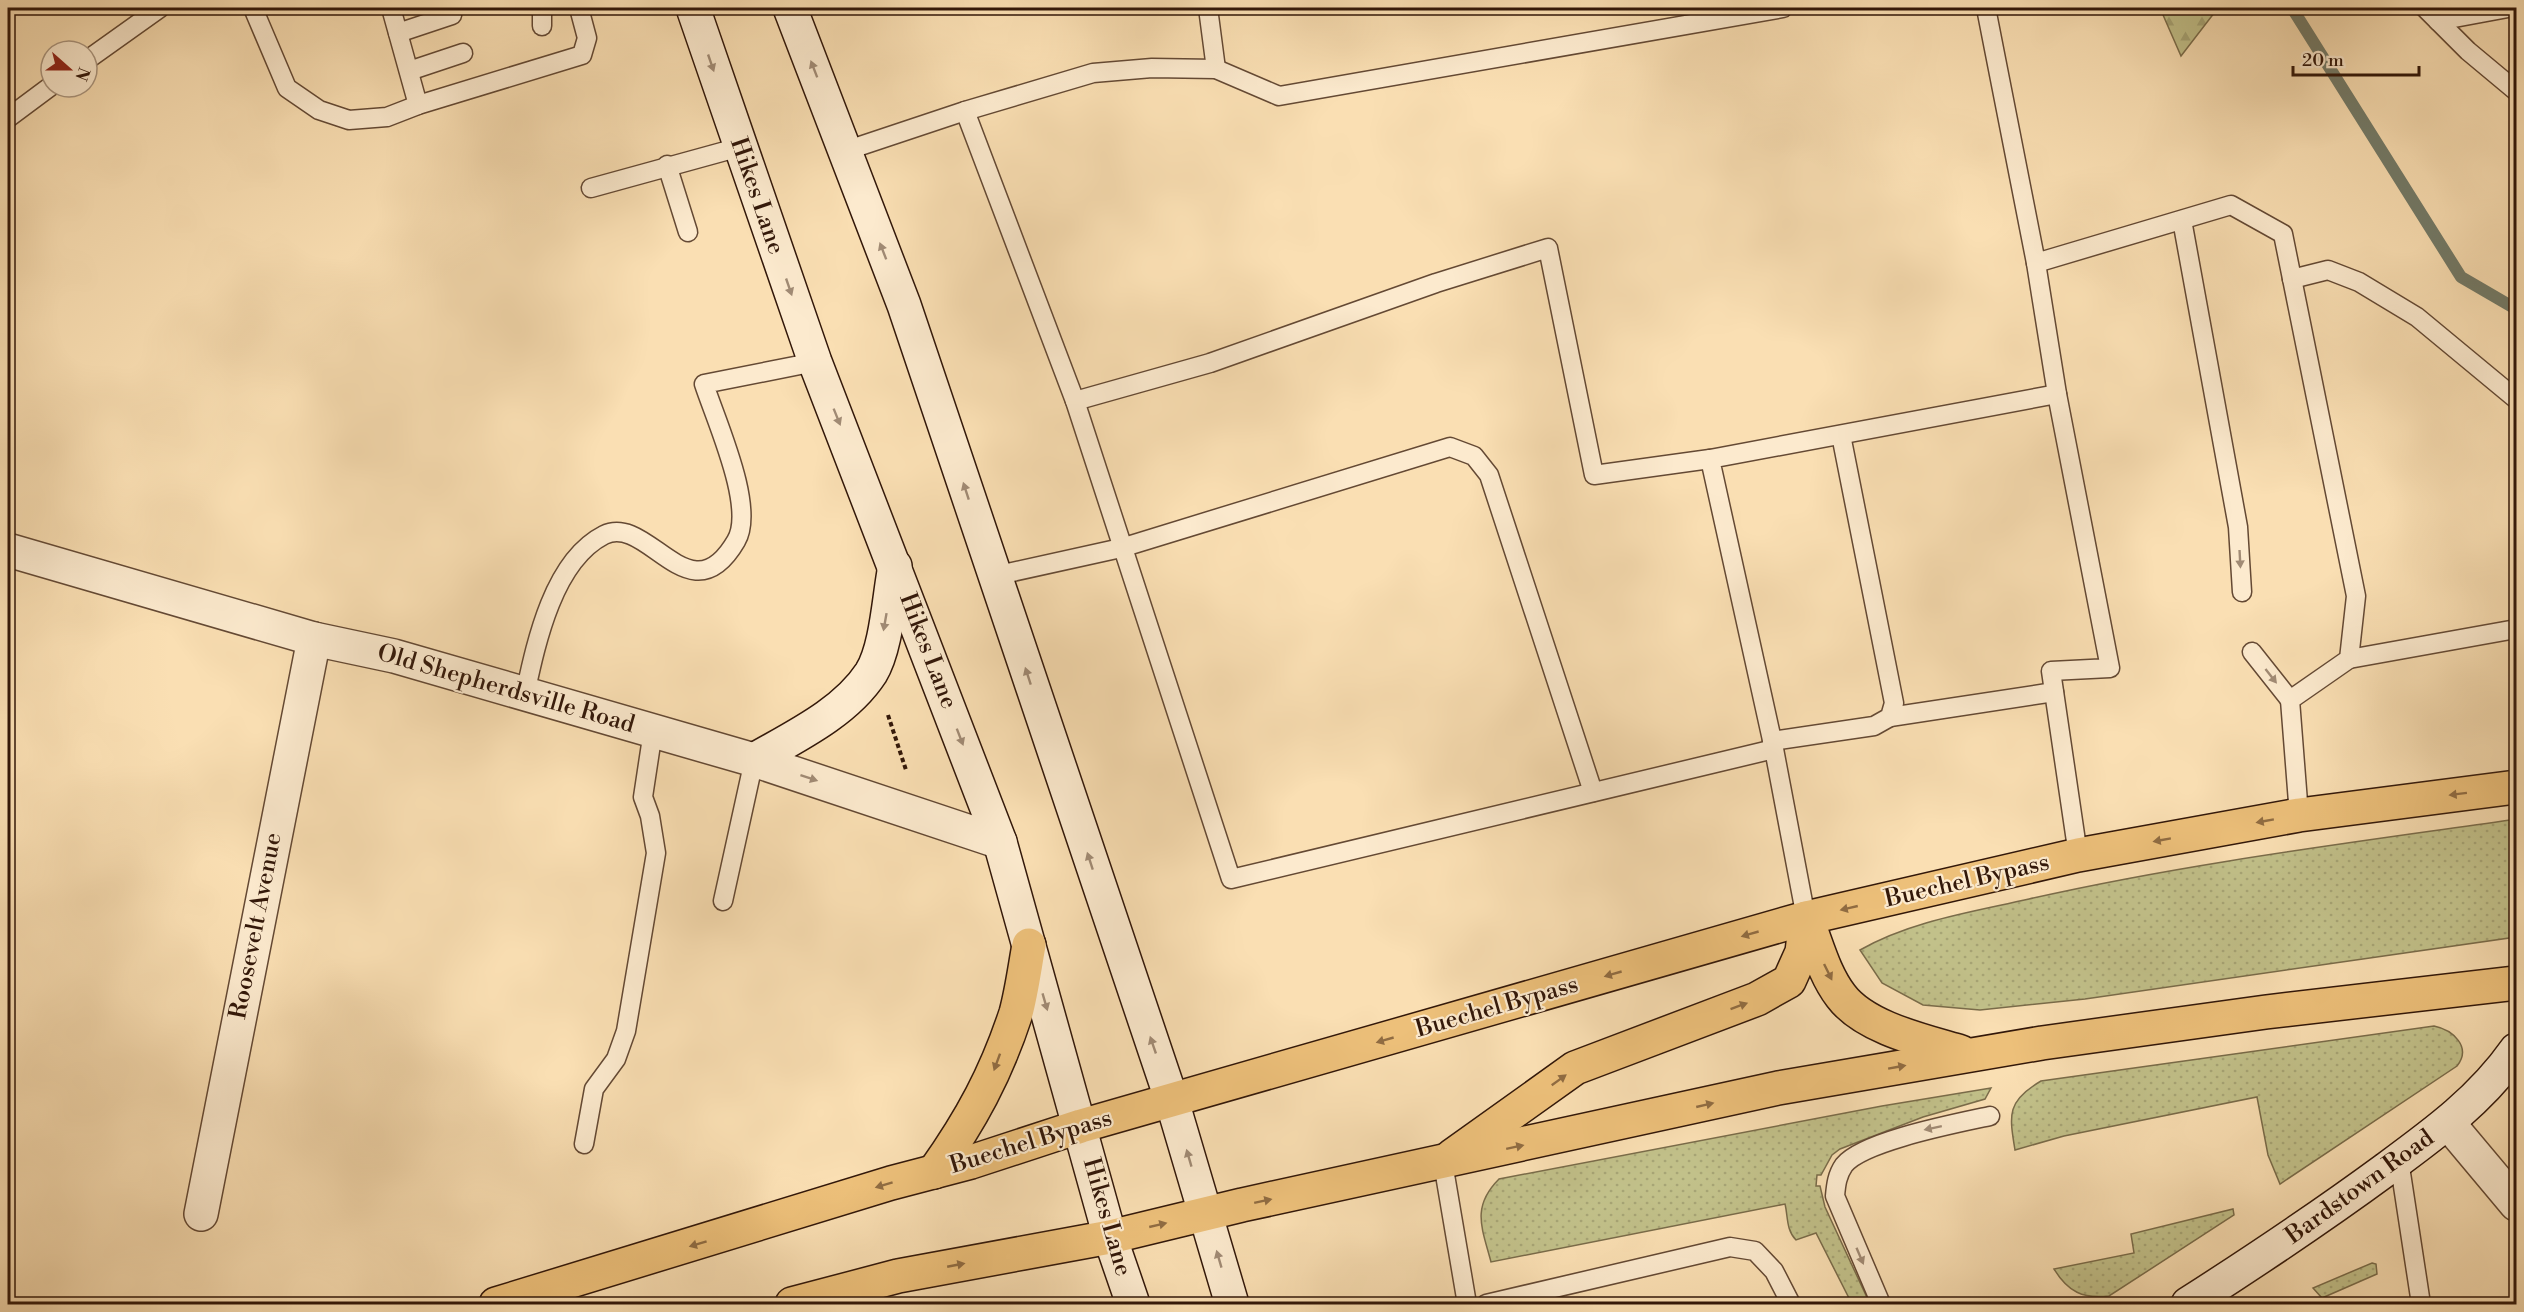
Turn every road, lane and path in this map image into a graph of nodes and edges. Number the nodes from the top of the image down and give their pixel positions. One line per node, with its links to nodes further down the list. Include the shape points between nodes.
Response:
1 (160, 8): 17 (lane)
2 (253, 8): 23 (lane, via 287,88 319,110 349,120 387,117)
3 (391, 8): 16 (lane)
4 (542, 8): 15 (lane)
5 (579, 8): 23 (lane, via 587,38 582,55)
6 (693, 8): 26 (main road, Hikes Lane, one-way to 26)
7 (790, 8): 27 (main road, one-way to 7)
8 (1208, 8): 19 (lane)
9 (1783, 8): 19 (lane, via 1279,96)
10 (1986, 8): 32 (lane)
11 (2425, 8): 14 (lane)
12 (2508, 8): 14 (lane)
13 (452, 15): 16 (lane)
14 (2438, 21): 21 (lane)
15 (542, 26)
16 (398, 33): 20 (lane)
17 (99, 51)
18 (463, 53): 20 (lane)
19 (1216, 69): 24 (lane, via 1152,68 1093,73)
20 (409, 71): 23 (lane)
21 (2517, 91)
22 (39, 95): 25 (lane)
23 (418, 105)
24 (965, 111): 27 (lane); 37 (lane)
25 (8, 118)
26 (740, 147): 28 (lane); 34 (main road, Hikes Lane, one-way to 34)
27 (845, 151): 43 (main road, one-way to 27, via 904,305)
28 (667, 165): 29 (lane); 31 (lane)
29 (591, 188)
30 (2182, 220): 32 (lane); 33 (lane, via 2232,205 2283,234); 44 (lane, one-way to 44, via 2238,527)
31 (688, 232)
32 (2036, 263): 35 (lane)
33 (2292, 279): 36 (lane, via 2328,270 2359,282 2417,317); 48 (lane, via 2356,596)
34 (815, 362): 42 (main road, Hikes Lane, one-way to 42); 50 (lane, via 704,384 739,490 743,520 738,538 725,559 710,569 674,564 634,535 606,534 591,544 559,585 545,617)
35 (2057, 394): 38 (lane); 49 (lane, via 2110,668 2051,671)
36 (2517, 399)
37 (1075, 400): 39 (lane, via 1210,363 1548,248 1594,475); 40 (lane)
38 (1841, 435): 39 (lane); 53 (lane, via 1894,703)
39 (1710, 459): 55 (lane)
40 (1121, 548): 43 (lane); 59 (lane, via 1231,879); 59 (lane, via 1450,447 1474,456 1489,475)
41 (8, 550): 46 (main road, Old Shepherdsville Road)
42 (895, 564): 56 (main road, one-way to 56, via 880,651 871,673 807,730); 61 (main road, Hikes Lane, one-way to 61)
43 (994, 576): 69 (main road, one-way to 43)
44 (2242, 592)
45 (2517, 629): 48 (lane)
46 (314, 639): 50 (main road, Old Shepherdsville Road, via 394,656); 78 (main road, Roosevelt Avenue)
47 (2252, 652): 51 (lane, one-way to 51)
48 (2349, 658): 51 (lane)
49 (2054, 692): 53 (lane); 62 (lane)
50 (525, 694): 54 (main road, Old Shepherdsville Road)
51 (2290, 700): 60 (lane)
52 (887, 713): 57 (path)
53 (1890, 717): 55 (lane, via 1874,726)
54 (653, 731): 56 (main road, Old Shepherdsville Road); 73 (lane, via 643,797 656,853 626,1030 616,1059 594,1089)
55 (1773, 745): 59 (lane); 64 (lane)
56 (754, 760): 61 (main road, Old Shepherdsville Road, one-way to 61); 63 (lane)
57 (909, 780)
58 (2517, 787): 60 (main road, Buechel Bypass, one-way to 60)
59 (1593, 792)
60 (2299, 815): 62 (main road, Buechel Bypass, one-way to 62)
61 (1000, 842): 65 (main road, Hikes Lane)
62 (2078, 855): 64 (main road, Buechel Bypass, one-way to 64)
63 (723, 901)
64 (1806, 918): 68 (main road, one-way to 68, via 1825,969 1852,1009 1906,1036); 69 (main road, Buechel Bypass, one-way to 69); 75 (main road, one-way to 64, via 1575,1068 1757,999 1789,981 1802,952)
65 (1029, 945): 72 (main road, Hikes Lane, one-way to 72); 76 (main road, one-way to 76, via 1016,1011 993,1074 967,1126)
66 (2517, 983): 68 (main road, via 2266,1012)
67 (2517, 1050): 71 (main road, Bardstown Road, via 2488,1087)
68 (1970, 1054): 75 (main road, one-way to 68, via 1778,1088)
69 (1172, 1101): 72 (main road, Buechel Bypass); 79 (main road, one-way to 69)
70 (1990, 1116): 88 (lane, one-way to 88, via 1922,1130 1859,1154 1844,1164 1836,1179 1835,1196)
71 (2449, 1124): 74 (main road, Bardstown Road); 77 (main road)
72 (1081, 1126): 76 (main road, Buechel Bypass); 80 (main road, Hikes Lane)
73 (584, 1144)
74 (2398, 1160): 89 (main road, Bardstown Road, via 2320,1218); 90 (lane)
75 (1443, 1163): 79 (main road, one-way to 75); 85 (lane)
76 (934, 1172): 81 (main road, Buechel Bypass, one-way to 81)
77 (2517, 1204)
78 (201, 1214)
79 (1206, 1214): 80 (main road, one-way to 79); 84 (main road, one-way to 79)
80 (1110, 1237): 82 (main road, one-way to 80, via 898,1276); 83 (main road, Hikes Lane)
81 (496, 1305)
82 (792, 1305)
83 (1133, 1305)
84 (1232, 1305)
85 (1467, 1305)
86 (1486, 1305): 87 (lane, via 1730,1247 1755,1251 1774,1271)
87 (1791, 1305)
88 (1881, 1305)
89 (2188, 1305)
90 (2421, 1305)

